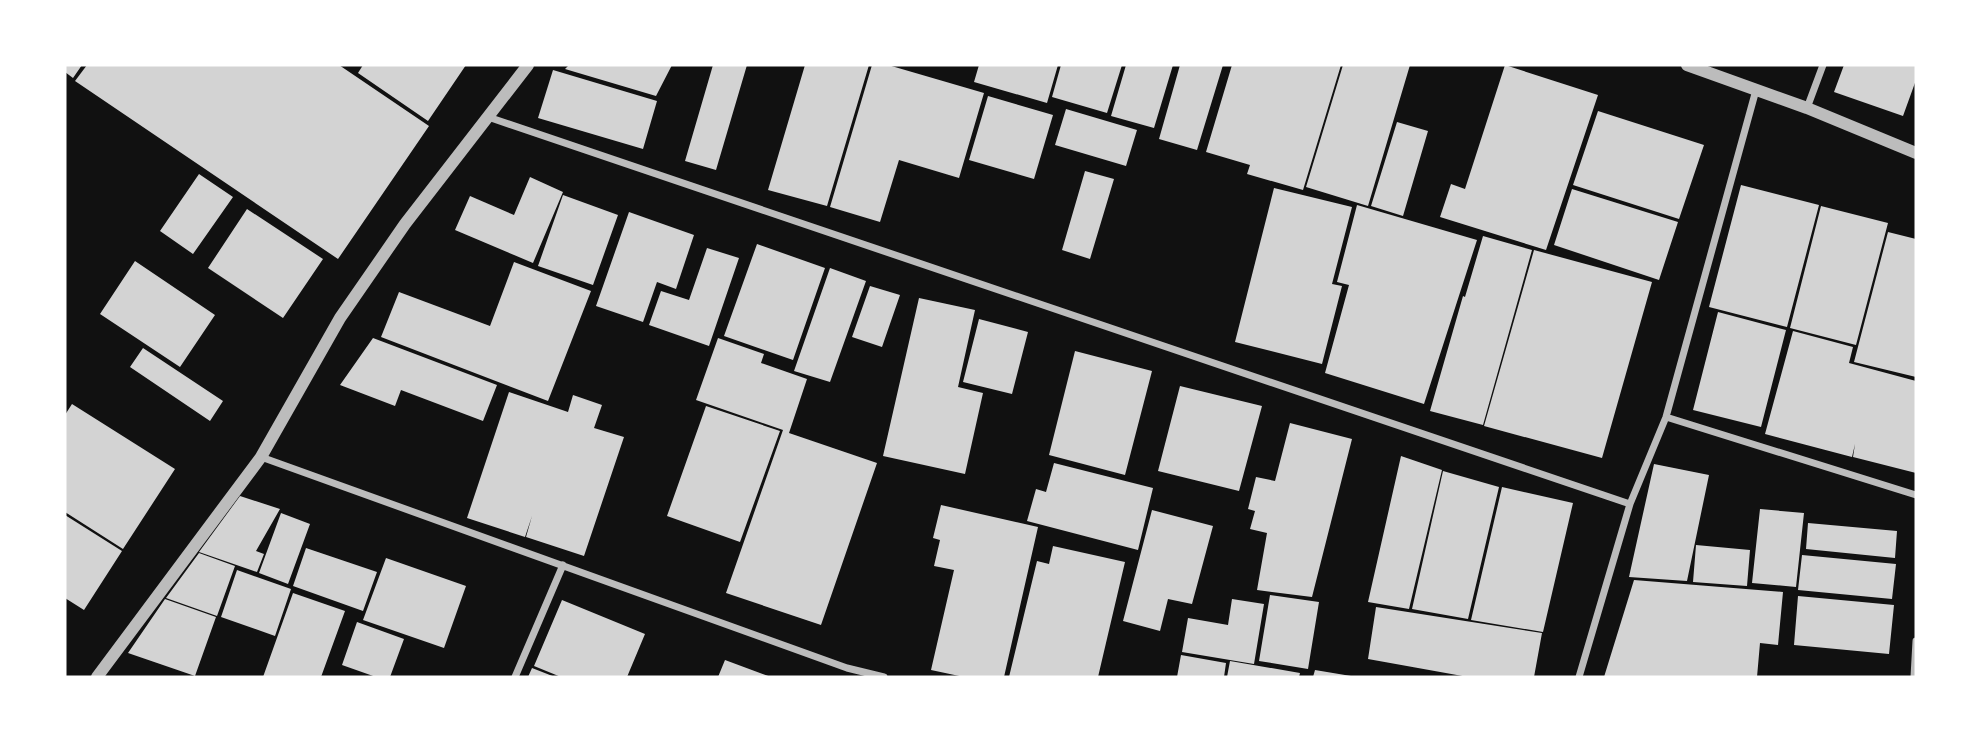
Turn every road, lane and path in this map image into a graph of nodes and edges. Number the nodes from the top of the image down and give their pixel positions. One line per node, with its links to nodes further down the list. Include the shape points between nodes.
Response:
1 (528, 65): 6 (street)
2 (1687, 65): 4 (street)
3 (1823, 65): 5 (street)
4 (1757, 89): 5 (street); 8 (street)
5 (1807, 108): 7 (street)
6 (488, 117): 9 (street, via 340,318); 11 (street)
7 (1916, 153)
8 (1665, 417): 10 (street); 11 (street)
9 (261, 457): 12 (street); 14 (street)
10 (1916, 495)
11 (1630, 504): 17 (street)
12 (564, 565): 15 (street); 16 (street, via 847,668)
13 (1916, 641): 18 (street)
14 (97, 677)
15 (514, 677)
16 (884, 677)
17 (1579, 677)
18 (1914, 677)

